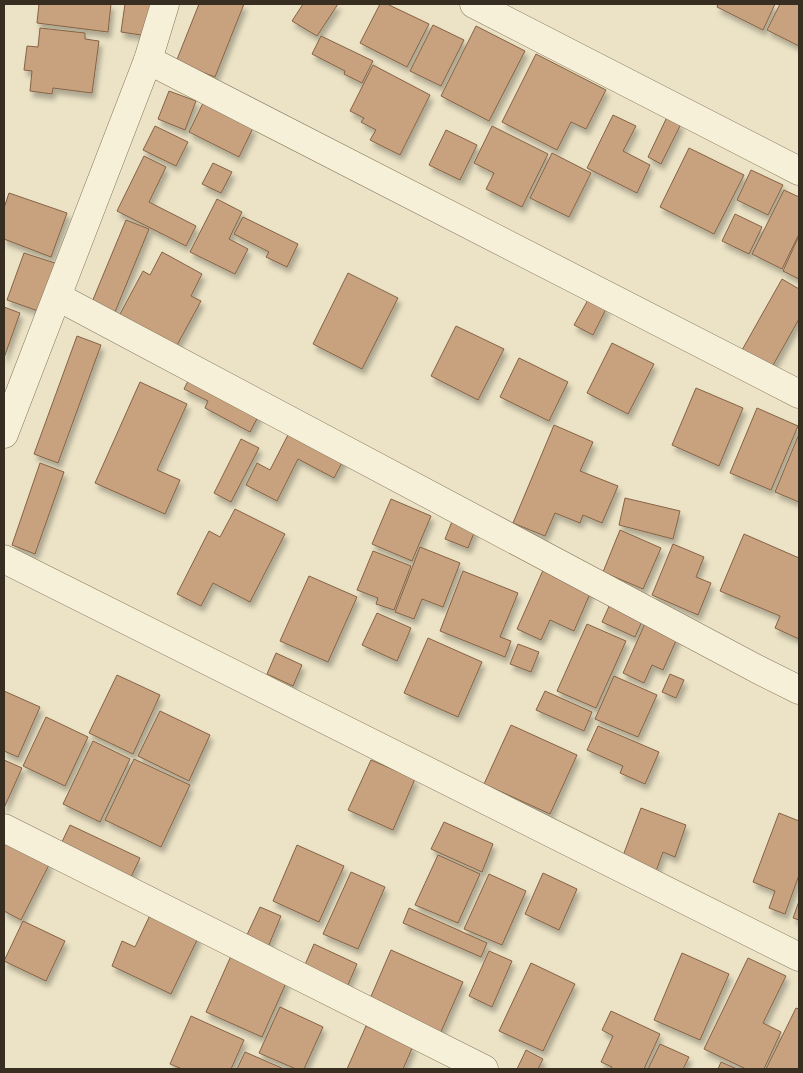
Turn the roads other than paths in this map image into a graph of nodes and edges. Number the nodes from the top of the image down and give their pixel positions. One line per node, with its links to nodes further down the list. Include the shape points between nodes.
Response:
1 (165, 4): 3 (street)
2 (474, 4): 4 (street)
3 (148, 60): 5 (street); 6 (street)
4 (799, 171)
5 (58, 297): 7 (street); 9 (street)
6 (799, 394)
7 (4, 434)
8 (4, 559): 11 (street)
9 (799, 690)
10 (4, 828): 12 (street)
11 (799, 958)
12 (484, 1069)

